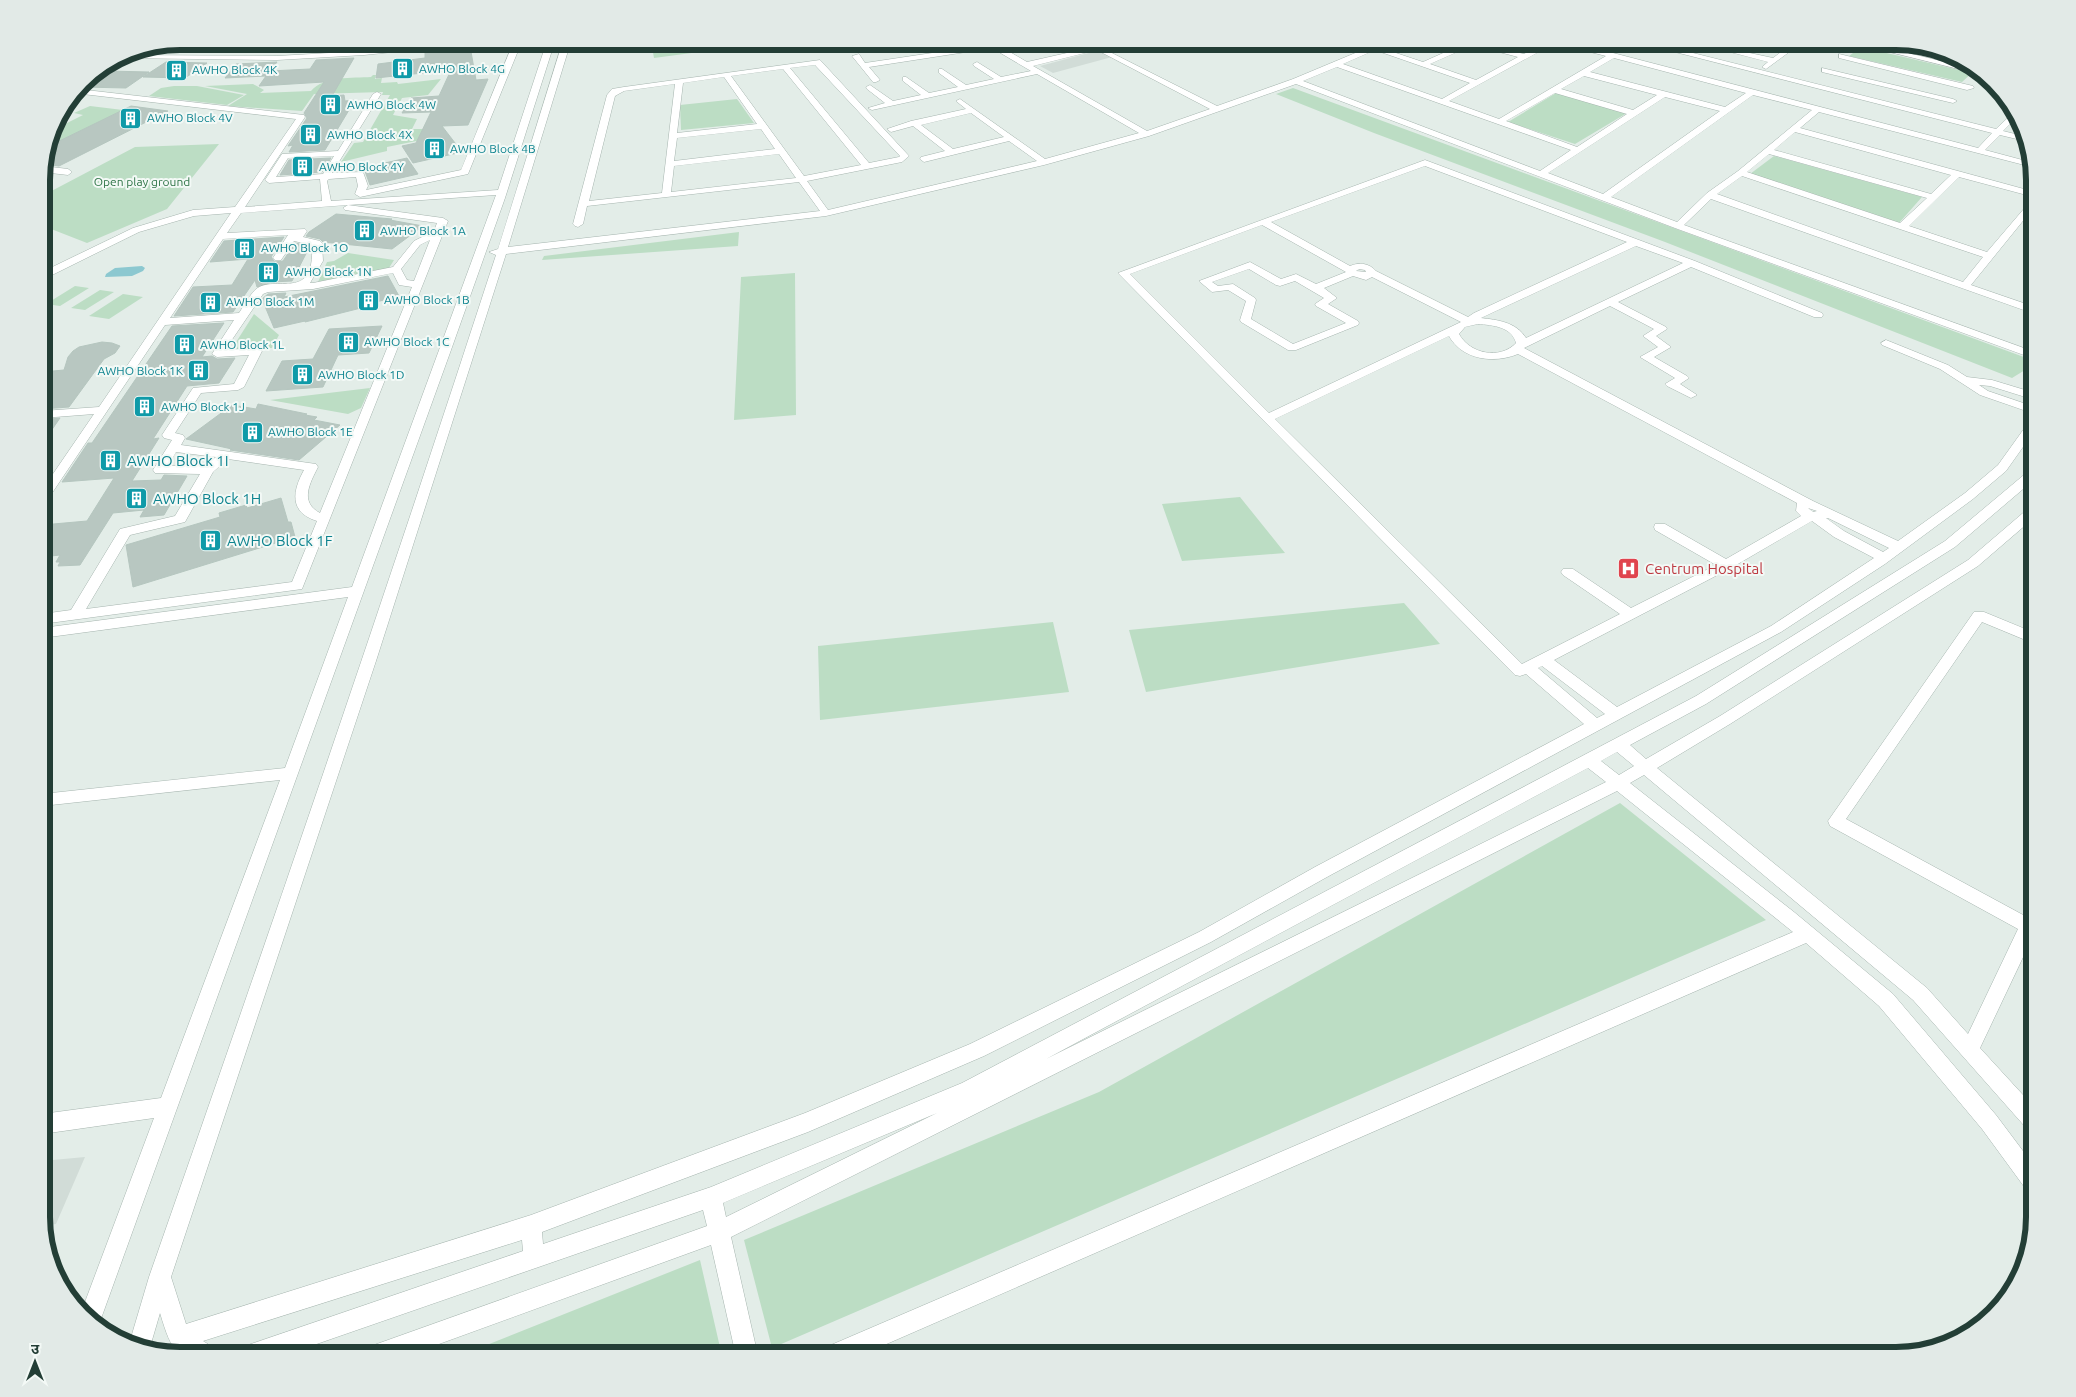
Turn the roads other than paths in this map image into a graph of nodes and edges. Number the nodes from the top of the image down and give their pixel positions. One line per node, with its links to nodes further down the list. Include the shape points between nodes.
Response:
1 (392, 50): 25 (street, via 276,58)
2 (514, 50): 103 (street, via 465,172)
3 (548, 50): 104 (street)
4 (564, 50): 123 (street)
5 (966, 50): 21 (street)
6 (999, 50): 31 (street)
7 (1090, 50): 31 (street)
8 (1102, 50): 65 (street)
9 (1370, 50): 29 (street)
10 (1381, 50): 32 (street)
11 (1456, 50): 32 (street)
12 (1499, 50): 26 (street)
13 (1538, 50): 26 (street)
14 (1594, 50): 23 (street)
15 (1671, 50): 38 (street)
16 (1727, 50): 22 (street)
17 (1743, 50): 22 (street)
18 (1790, 50): 27 (street)
19 (1848, 50): 35 (street)
20 (1885, 50): 34 (street)
21 (958, 52): 30 (street); 39 (street)
22 (1739, 53): 27 (street)
23 (1614, 55): 40 (street); 52 (street)
24 (856, 56): 30 (street)
25 (138, 57)
26 (1526, 57): 50 (street)
27 (1774, 62): 38 (street)
28 (977, 64): 46 (street)
29 (1337, 64): 48 (street); 61 (street)
30 (864, 65): 39 (street)
31 (1026, 65): 37 (street)
32 (1422, 65): 50 (street)
33 (784, 66): 41 (street); 94 (street); 94 (street, via 820,63 905,156)
34 (1963, 69)
35 (1825, 70): 38 (street); 54 (street); 67 (street); 67 (street)
36 (942, 72): 53 (street)
37 (1037, 72): 46 (street); 78 (street)
38 (1759, 72): 42 (street)
39 (870, 73): 45 (street)
40 (1583, 73): 55 (street); 59 (street)
41 (726, 74): 47 (street); 74 (street)
42 (1751, 77)
43 (1977, 78): 54 (street)
44 (906, 79): 60 (street)
45 (876, 80)
46 (1000, 80): 53 (street)
47 (679, 81): 79 (street); 110 (street, via 624,89 611,95)
48 (1296, 81): 65 (street); 98 (street)
49 (1743, 82): 52 (street)
50 (1477, 83): 61 (street)
51 (870, 87): 63 (street)
52 (1735, 87): 57 (street)
53 (965, 88): 60 (street)
54 (1970, 88): 67 (street)
55 (1554, 90): 70 (street); 72 (street)
56 (84, 92): 89 (street, via 301,117)
57 (1752, 92): 66 (street); 69 (street)
58 (377, 94): 85 (street)
59 (1663, 94): 69 (street); 70 (street)
60 (928, 96): 63 (street)
61 (1444, 101): 72 (street)
62 (960, 102): 68 (street)
63 (892, 104): 64 (street)
64 (872, 108)
65 (1216, 109): 78 (street)
66 (1818, 109): 76 (street); 84 (street)
67 (1944, 109): 77 (street)
68 (972, 110): 73 (street); 80 (street)
69 (1726, 110): 108 (street)
70 (1634, 113): 82 (street)
71 (2011, 119): 77 (street)
72 (1499, 122): 82 (street)
73 (914, 123): 75 (street); 87 (street)
74 (764, 126): 79 (street); 86 (street)
75 (891, 128)
76 (1794, 129): 83 (street); 99 (street)
77 (1998, 132): 81 (street); 84 (street)
78 (1146, 134): 91 (street)
79 (673, 136): 93 (street)
80 (1010, 138): 87 (street); 91 (street)
81 (2019, 138)
82 (1578, 150): 98 (street)
83 (1767, 151): 97 (street); 107 (street)
84 (1980, 151): 92 (street)
85 (341, 152): 88 (street); 100 (street)
86 (782, 152): 93 (street); 101 (street)
87 (951, 152): 90 (street)
88 (285, 156): 89 (street); 100 (street, via 269,180)
89 (274, 157): 113 (street)
90 (924, 159)
91 (1044, 162): 114 (street)
92 (2025, 163)
93 (669, 164): 105 (street)
94 (867, 166): 101 (street)
95 (50, 170): 96 (street)
96 (68, 172)
97 (1741, 173): 106 (street); 118 (street)
98 (1541, 174): 108 (street)
99 (1957, 174): 102 (street); 107 (street)
100 (326, 177): 103 (street, via 360,174 363,186); 109 (street, via 323,182)
101 (802, 179): 105 (street); 114 (street)
102 (2026, 193)
103 (360, 194): 111 (street)
104 (501, 195): 111 (street); 124 (street)
105 (666, 195): 110 (street)
106 (1710, 195): 117 (street); 134 (street)
107 (1933, 197): 118 (street)
108 (1604, 198): 117 (street)
109 (327, 203): 111 (street); 113 (street)
110 (584, 204): 116 (street)
111 (343, 205): 113 (street); 120 (street, via 443,221)
112 (2026, 211): 125 (street)
113 (237, 212): 121 (street); 129 (street, via 194,213 159,222); 131 (street, via 195,218 146,231)
114 (826, 213): 123 (street)
115 (1268, 220): 122 (street, via 1425,163); 130 (street); 152 (street, via 1124,273)
116 (578, 224)
117 (1678, 226): 145 (street)
118 (1902, 227): 125 (street)
119 (295, 231): 121 (street); 126 (street); 133 (street, via 302,231 297,239 317,243 318,261)
120 (438, 233): 128 (street, via 417,243); 132 (street)
121 (220, 236): 140 (street)
122 (1636, 242): 127 (street); 141 (street)
123 (503, 252): 124 (street); 195 (street, via 313,834)
124 (480, 254): 167 (street)
125 (1990, 256): 134 (street)
126 (278, 258)
127 (1691, 263): 136 (street); 138 (street)
128 (396, 269): 132 (street, via 403,283); 133 (street)
129 (50, 272)
130 (1359, 272): 135 (street); 141 (street); 142 (street)
131 (50, 278)
132 (418, 284): 160 (street)
133 (301, 286): 139 (street, via 259,292)
134 (1964, 286): 137 (street)
135 (1316, 288): 135 (street, via 1296,278 1280,283 1250,265 1204,282 1216,290 1229,286 1251,300 1245,320 1292,348 1354,323 1320,304 1332,298)
136 (1610, 302): 144 (street); 148 (street, via 1662,329 1648,336 1666,347 1646,357 1683,378 1671,384)
137 (2026, 308)
138 (1818, 315)
139 (242, 316): 140 (street); 154 (street, via 218,354 257,351 238,387 197,390 168,435 179,438)
140 (162, 322): 150 (street)
141 (1469, 322): 142 (street); 144 (street, via 1509,327 1522,338)
142 (1458, 328): 144 (street, via 1454,334 1456,339 1468,349 1490,355); 152 (street)
143 (1886, 343): 146 (street, via 1944,367)
144 (1518, 349): 159 (street)
145 (2026, 350)
146 (1962, 379): 147 (street, via 1992,383); 149 (street, via 1984,392)
147 (2026, 394)
148 (1691, 395)
149 (2026, 408)
150 (103, 410): 151 (street); 157 (street)
151 (50, 413)
152 (1267, 418): 174 (street, via 1520,671)
153 (2026, 433): 163 (street, via 2002,468)
154 (173, 448): 155 (street); 156 (street, via 159,470)
155 (226, 455): 156 (street); 160 (street, via 312,467 301,489 304,507 315,517)
156 (208, 470): 169 (street, via 180,519 125,532)
157 (50, 480)
158 (2026, 480): 177 (street, via 1950,544 1701,700)
159 (1812, 511): 163 (street); 164 (street, via 1840,534); 165 (street)
160 (324, 518): 169 (street, via 297,586)
161 (2026, 518): 179 (street, via 1973,563 1725,720)
162 (1660, 527): 165 (street)
163 (1899, 547): 164 (street)
164 (1884, 558): 175 (street, via 1776,629)
165 (1726, 565): 168 (street)
166 (1568, 572): 168 (street)
167 (358, 591): 171 (street); 180 (street)
168 (1630, 614): 173 (street)
169 (75, 615): 170 (street)
170 (50, 619)
171 (50, 632)
172 (2026, 635): 183 (street, via 1979,615 1836,821)
173 (1543, 660): 174 (street); 175 (street)
174 (1527, 668): 176 (street)
175 (1616, 714): 176 (street)
176 (1596, 726): 192 (street, via 1205,937 977,1050 808,1122)
177 (1619, 745): 178 (street); 179 (street)
178 (1588, 759): 181 (street); 191 (street, via 969,1090)
179 (1644, 766): 181 (street); 186 (street, via 1920,994)
180 (291, 773): 182 (street); 187 (street)
181 (1618, 783): 185 (street); 193 (street)
182 (50, 799)
183 (2026, 916)
184 (2026, 932): 186 (street)
185 (1808, 934): 190 (street, via 1886,1000 1989,1122); 203 (street)
186 (1970, 1049): 188 (street)
187 (168, 1107): 189 (street); 196 (street)
188 (2026, 1113)
189 (50, 1123)
190 (2026, 1173)
191 (710, 1197): 193 (street); 194 (street)
192 (531, 1226): 194 (street); 197 (street)
193 (719, 1232): 201 (street); 202 (street)
194 (534, 1259): 200 (street)
195 (160, 1277): 197 (street); 198 (street)
196 (91, 1312)
197 (179, 1337): 199 (street)
198 (141, 1341)
199 (193, 1347)
200 (275, 1347)
201 (399, 1347)
202 (745, 1347)
203 (853, 1347)

